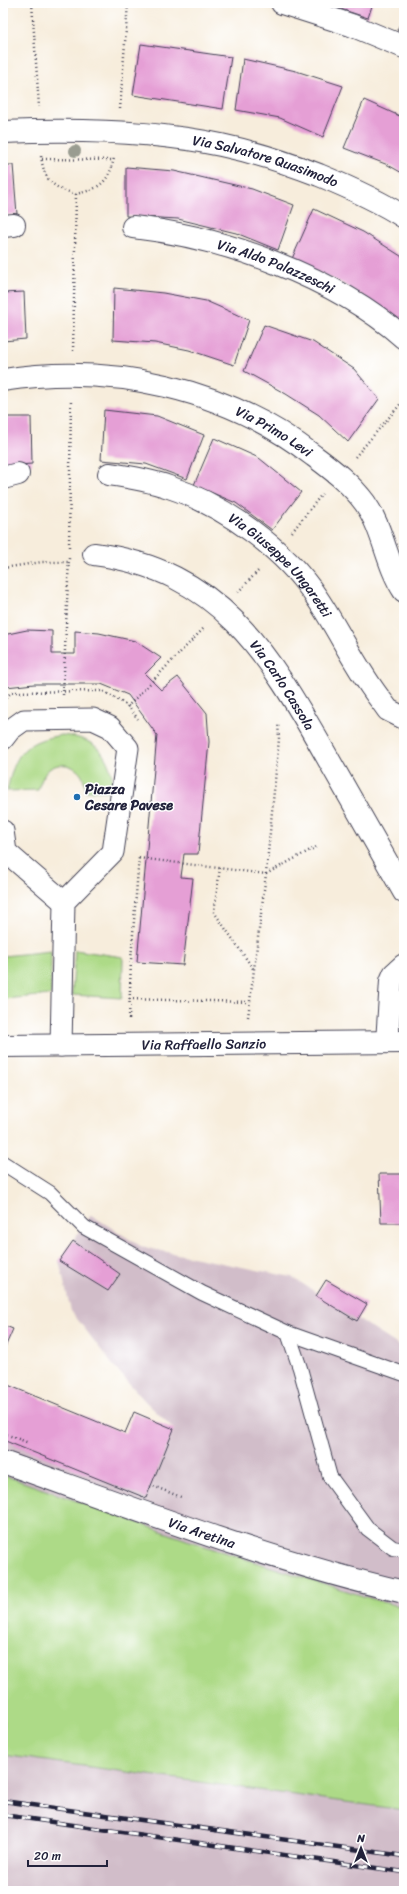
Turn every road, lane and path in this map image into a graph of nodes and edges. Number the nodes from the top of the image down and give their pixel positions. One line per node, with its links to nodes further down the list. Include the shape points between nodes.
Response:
1 (282, 3): 2 (street, via 351,25)
2 (404, 47)
3 (3, 132): 6 (street, Via Salvatore Quasimodo, via 118,132 220,145 259,155 330,180)
4 (42, 159): 5 (path)
5 (114, 160)
6 (404, 217)
7 (133, 227): 8 (street, Via Aldo Palazzeschi, via 194,236 254,254 329,289 371,313)
8 (404, 338)
9 (3, 380): 13 (street, Via Primo Levi, via 72,375 136,380 192,392 246,414 295,441 339,475 365,504 379,529)
10 (110, 474): 14 (street, Via Giuseppe Ungaretti, via 147,480 185,493 224,513 266,544 298,574 316,597 382,703 388,710)
11 (85, 558): 12 (path); 22 (street, Via Carlo Cassola, via 125,559 152,566 187,583 222,609 253,640 296,702)
12 (3, 568)
13 (404, 591)
14 (404, 718)
15 (278, 721): 21 (path, via 279,739)
16 (3, 739): 19 (street, via 24,720 93,719 110,727 128,748)
17 (3, 831): 23 (street, via 6,852)
18 (316, 847): 21 (path)
19 (113, 852): 20 (path, via 146,859); 23 (street)
20 (220, 868): 21 (path); 25 (path, via 214,912)
21 (266, 874): 25 (path)
22 (404, 892)
23 (64, 902): 31 (street)
24 (404, 965): 29 (street, via 394,974 392,981)
25 (254, 970): 27 (path)
26 (129, 999): 27 (path)
27 (249, 1002): 28 (path)
28 (248, 1017)
29 (395, 1042): 31 (street, Via Raffaello Sanzio)
30 (3, 1046): 31 (street, Via Raffaello Sanzio)
31 (61, 1046)
32 (3, 1163): 33 (lane, via 50,1193 84,1227 106,1241 202,1293)
33 (288, 1333): 34 (lane); 36 (lane, via 330,1477 368,1529 393,1548)
34 (404, 1374)
35 (3, 1462): 37 (street, Via Aretina, via 233,1543 358,1581)
36 (404, 1550)
37 (404, 1592)

